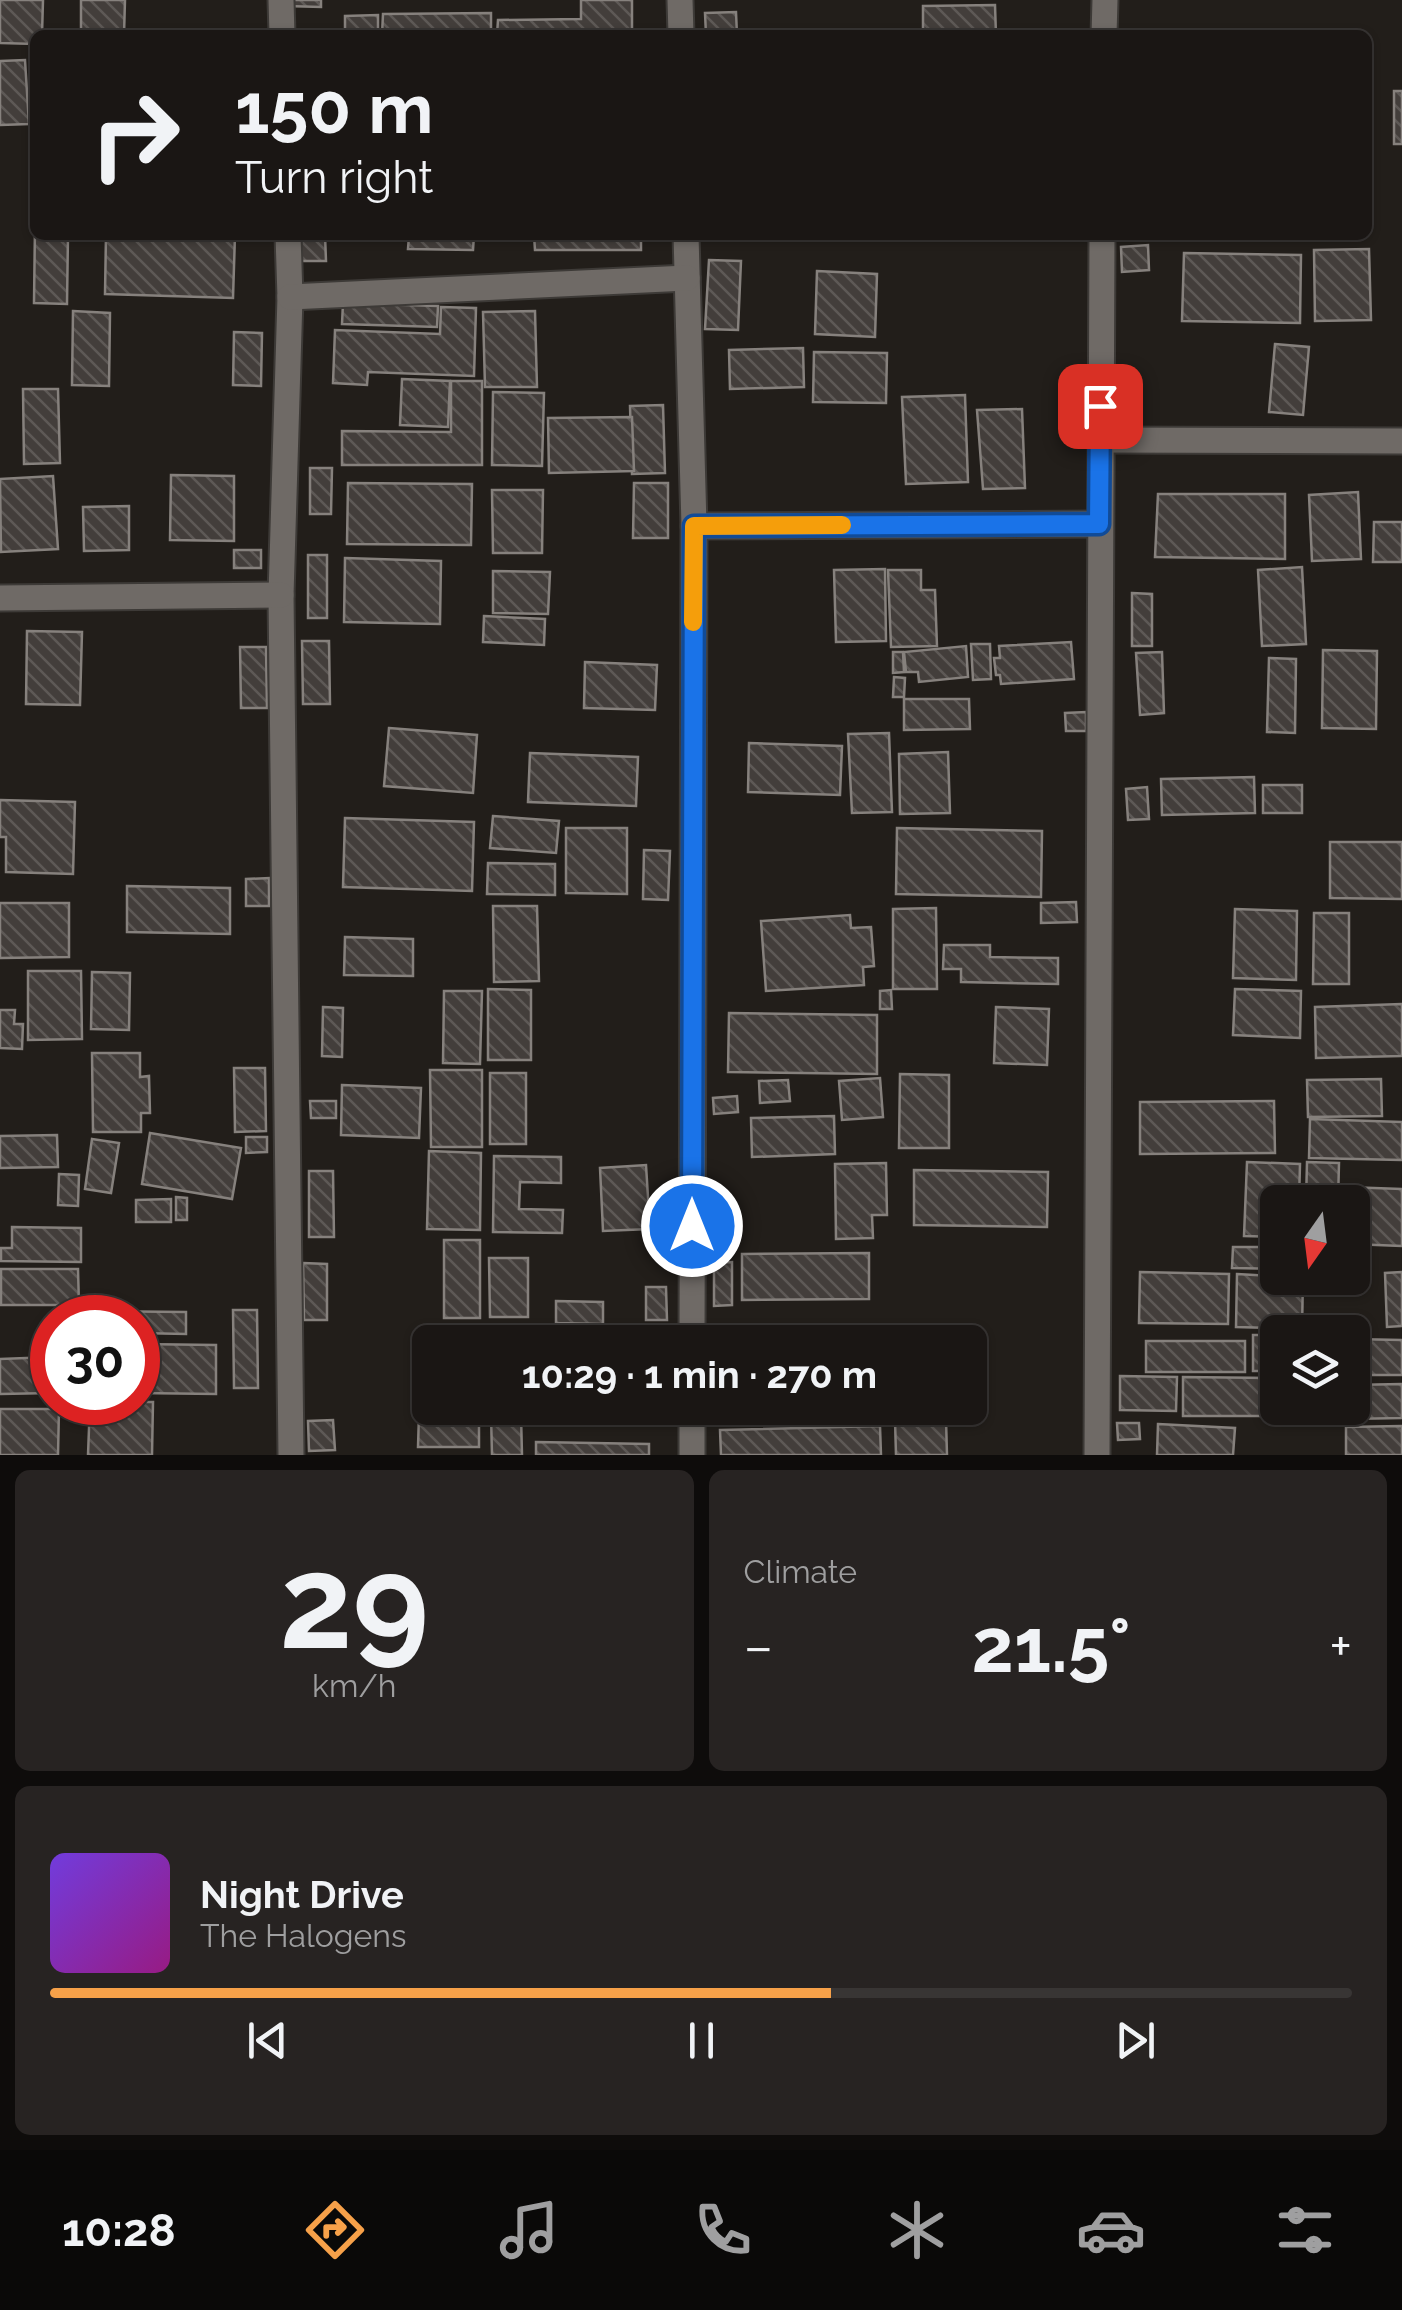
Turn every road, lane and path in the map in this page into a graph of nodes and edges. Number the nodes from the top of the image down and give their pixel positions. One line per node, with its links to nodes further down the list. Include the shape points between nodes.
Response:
1 (281, 0): 4 (street)
2 (680, 0): 5 (street)
3 (1105, 0): 6 (street)
4 (282, 30)
5 (681, 30)
6 (1104, 30)
7 (288, 240): 11 (street)
8 (686, 240): 10 (street)
9 (1102, 240): 12 (street)
10 (687, 278): 11 (street); 15 (street)
11 (290, 296): 16 (street)
12 (1100, 440): 13 (street); 14 (street)
13 (1402, 442)
14 (1099, 524): 15 (street); 22 (street)
15 (694, 526): 18 (street)
16 (281, 595): 17 (street); 20 (street)
17 (0, 598)
18 (692, 1325)
19 (692, 1425): 21 (street)
20 (291, 1455)
21 (692, 1455)
22 (1097, 1455)

